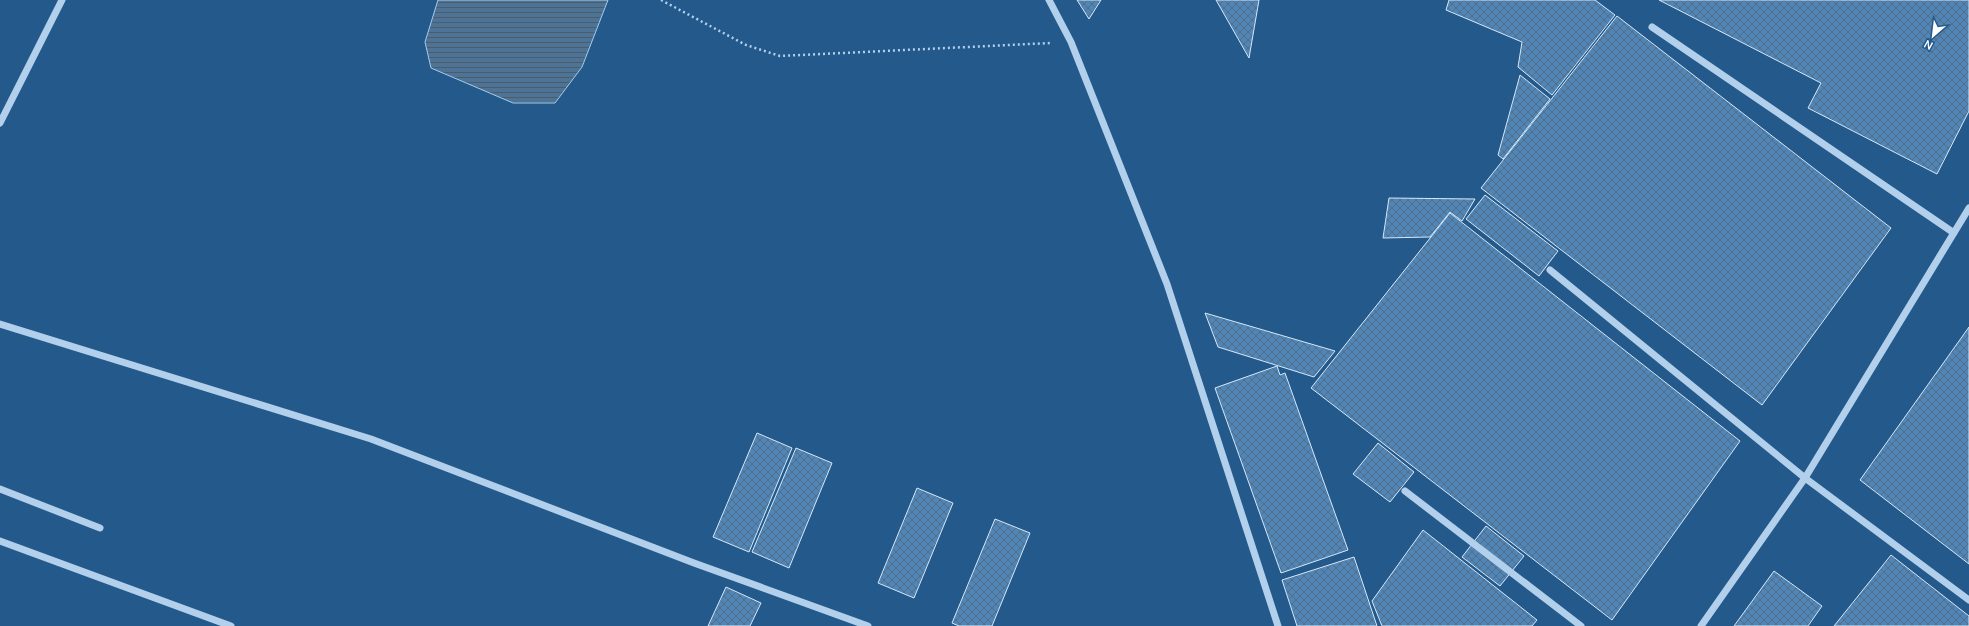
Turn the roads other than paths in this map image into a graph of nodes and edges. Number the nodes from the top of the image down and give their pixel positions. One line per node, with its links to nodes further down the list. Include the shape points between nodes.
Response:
1 (62, 0): 4 (street)
2 (1049, 0): 17 (street, via 1071,42 1167,284)
3 (1652, 27): 6 (street)
4 (0, 123)
5 (1969, 208): 6 (street)
6 (1954, 233): 9 (street)
7 (1550, 270): 9 (street)
8 (0, 324): 16 (street, via 371,439 694,564)
9 (1805, 478): 14 (street); 19 (street)
10 (0, 489): 12 (street)
11 (1405, 491): 18 (street)
12 (100, 528)
13 (0, 541): 15 (street)
14 (1969, 600)
15 (231, 626)
16 (868, 626)
17 (1278, 626)
18 (1581, 626)
19 (1701, 626)

